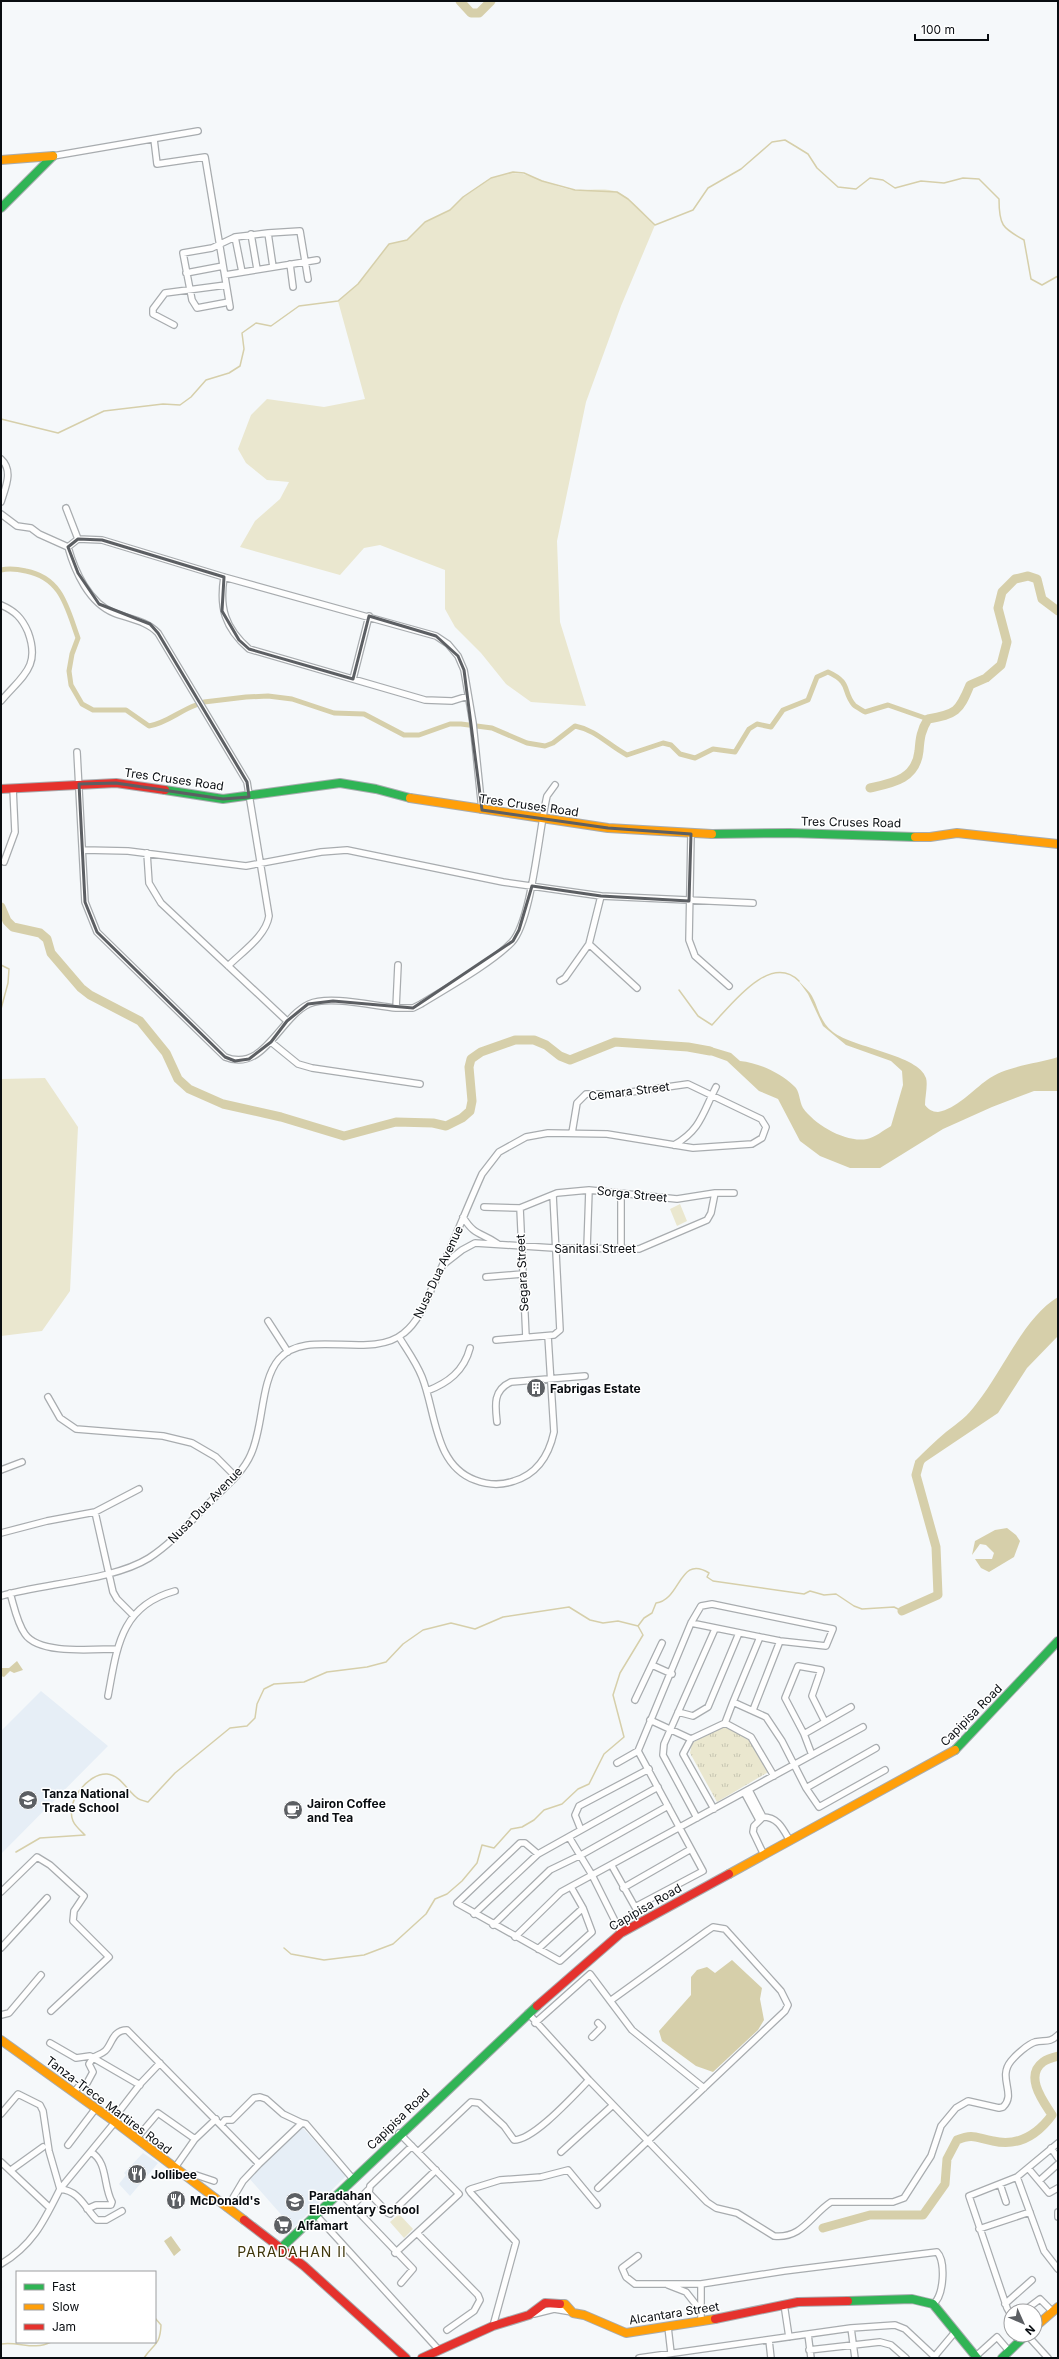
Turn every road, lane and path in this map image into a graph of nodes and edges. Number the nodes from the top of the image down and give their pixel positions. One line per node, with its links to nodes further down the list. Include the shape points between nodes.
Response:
1 (198, 131): 2 (street)
2 (154, 139): 3 (street); 9 (street, via 158,164 204,157)
3 (53, 156): 4 (main road); 5 (main road)
4 (1, 160)
5 (1, 208)
6 (268, 233): 7 (street); 11 (street, via 300,231); 14 (street)
7 (251, 234): 8 (street); 15 (street)
8 (235, 237): 9 (street); 16 (street)
9 (220, 244): 13 (street); 17 (street, via 183,253)
10 (317, 260): 11 (street)
11 (306, 262): 12 (street); 19 (street)
12 (290, 264): 14 (street); 21 (street)
13 (223, 266): 17 (street); 18 (street)
14 (273, 266): 15 (street)
15 (257, 269): 16 (street)
16 (242, 272): 18 (street)
17 (186, 273): 22 (street)
18 (225, 275): 20 (street)
19 (308, 279)
20 (226, 285): 22 (street); 22 (street, via 230,305 198,309)
21 (293, 287)
22 (190, 291): 23 (street, via 165,293 153,309 154,316)
23 (174, 325)
24 (1, 459): 25 (street, via 9,474)
25 (1, 502)
26 (66, 508): 28 (street)
27 (1, 514): 29 (street, via 17,526 31,528 38,534)
28 (78, 539): 29 (street); 30 (street, via 102,540)
29 (68, 547): 41 (street, via 78,573 99,604 112,612 150,624 158,633 246,782)
30 (224, 577): 32 (street); 33 (street, via 222,611 239,640 249,649)
31 (1, 605): 35 (street, via 14,611 24,621 34,656 29,668)
32 (369, 616): 33 (street); 34 (street, via 436,636 448,644 458,656 464,670)
33 (353, 679): 34 (street, via 425,700 452,701)
34 (468, 696): 42 (street)
35 (1, 701)
36 (77, 752): 37 (street)
37 (79, 784): 39 (main road, Tres Cruses Road); 41 (main road, Tres Cruses Road, via 116,783 223,799); 46 (street)
38 (555, 785): 43 (street, via 546,796)
39 (13, 788): 40 (main road, Tres Cruses Road); 48 (street, via 15,832)
40 (1, 789)
41 (249, 797): 42 (main road, Tres Cruses Road, via 340,784); 49 (street)
42 (482, 810): 43 (main road, Tres Cruses Road)
43 (542, 818): 44 (main road, Tres Cruses Road, via 608,828); 50 (street)
44 (691, 834): 45 (main road, Tres Cruses Road, via 790,833 930,837 957,833); 52 (street)
45 (1058, 844)
46 (83, 850): 47 (street); 62 (street, via 85,902 97,932 225,1057 235,1061 248,1059)
47 (147, 853): 49 (street, via 246,866); 56 (street, via 148,883 153,892 161,903)
48 (4, 862)
49 (261, 864): 50 (street, via 321,852 347,850); 56 (street, via 269,908 268,924)
50 (532, 886): 51 (street); 60 (street, via 520,930 499,953 421,1004 413,1008)
51 (601, 896): 52 (street); 54 (street)
52 (689, 901): 53 (street); 58 (street, via 689,940 695,956)
53 (753, 903)
54 (589, 944): 57 (street, via 565,978); 59 (street)
55 (398, 965): 60 (street)
56 (228, 966): 61 (street)
57 (560, 981)
58 (729, 986)
59 (637, 988)
60 (396, 1008): 61 (street, via 320,1001 308,1004)
61 (287, 1021): 62 (street)
62 (271, 1042): 63 (street, via 298,1064 312,1068)
63 (420, 1084)
64 (716, 1087): 65 (street)
65 (712, 1095): 66 (street, Cemara Street, via 688,1084 616,1094 586,1094 577,1103); 67 (street, via 698,1126 687,1138); 67 (street, Cemara Street, via 761,1119 766,1127 762,1138 752,1144 693,1148)
66 (572, 1133): 67 (street, Nusa Dua Avenue, via 607,1134); 75 (street, Nusa Dua Avenue, via 526,1137 499,1152 482,1174)
67 (674, 1145)
68 (589, 1190): 69 (street, Sorga Street); 72 (street, Sorga Street); 81 (street)
69 (621, 1192): 70 (street, Sorga Street, via 676,1198); 82 (street)
70 (715, 1193): 71 (street, Sorga Street); 82 (street, Sanitasi Street, via 711,1213 701,1224 639,1249)
71 (734, 1193)
72 (553, 1195): 74 (street, Sorga Street); 80 (street)
73 (484, 1207): 74 (street, Sorga Street)
74 (520, 1208): 79 (street, Segara Street)
75 (463, 1218): 76 (street, Sanitasi Street); 83 (street, Nusa Dua Avenue)
76 (477, 1234): 77 (street); 78 (street, Sanitasi Street, via 489,1237)
77 (475, 1243): 78 (street, Sanitasi Street); 83 (street)
78 (498, 1244): 79 (street, Sanitasi Street)
79 (520, 1246): 80 (street, Sanitasi Street); 84 (street, Segara Street)
80 (554, 1248): 81 (street, Sanitasi Street); 87 (street, via 559,1332)
81 (587, 1248): 82 (street, Sanitasi Street)
82 (621, 1249)
83 (444, 1264): 88 (street, Nusa Dua Avenue, via 416,1321)
84 (522, 1274): 85 (street); 89 (street, Segara Street)
85 (486, 1277)
86 (268, 1320): 92 (street)
87 (548, 1336): 89 (street); 94 (street)
88 (399, 1337): 92 (street, Nusa Dua Avenue, via 371,1345 305,1345); 95 (street, via 416,1364)
89 (526, 1337): 90 (street)
90 (496, 1340)
91 (470, 1348): 95 (street, via 461,1369 440,1386)
92 (288, 1352): 100 (street, Nusa Dua Avenue, via 270,1371 259,1435 250,1456)
93 (585, 1376): 94 (street)
94 (551, 1378): 95 (street, via 554,1432 546,1455 528,1474 517,1480 491,1485 472,1479 449,1460 442,1446); 97 (street, via 503,1385 497,1393 495,1404)
95 (427, 1391)
96 (48, 1397): 100 (street, via 60,1418 76,1429 163,1436 192,1442 216,1458)
97 (497, 1422)
98 (22, 1462): 99 (street)
99 (1, 1470)
100 (235, 1476): 104 (street, Nusa Dua Avenue, via 172,1541 136,1564)
101 (139, 1489): 102 (street)
102 (95, 1512): 103 (street); 104 (street)
103 (1, 1533)
104 (108, 1573): 106 (street, Nusa Dua Avenue); 108 (street, via 117,1599)
105 (175, 1591): 108 (street, via 152,1600)
106 (10, 1593): 107 (street, Nusa Dua Avenue); 116 (street, via 25,1635 40,1645 51,1648)
107 (1, 1596)
108 (133, 1615): 116 (street)
109 (691, 1623): 110 (street); 113 (street, via 701,1606 712,1604 833,1629 826,1646); 118 (street)
110 (715, 1629): 111 (street); 124 (street)
111 (739, 1633): 112 (street); 124 (street, via 708,1707 692,1716)
112 (760, 1637): 113 (street); 121 (street)
113 (780, 1641): 123 (street)
114 (1058, 1642): 150 (main road, Capipisa Road, via 955,1750)
115 (662, 1643): 117 (street)
116 (117, 1649): 119 (street)
117 (652, 1665): 118 (street); 120 (street)
118 (672, 1674): 125 (street)
119 (108, 1696)
120 (635, 1700)
121 (733, 1702): 123 (street); 127 (street)
122 (851, 1707): 126 (street)
123 (753, 1710): 136 (street, via 766,1717)
124 (678, 1712): 129 (street)
125 (650, 1720): 129 (street); 133 (street)
126 (824, 1720): 130 (street); 130 (street, via 812,1696 821,1670 798,1666 785,1698)
127 (725, 1723): 131 (street); 139 (street, via 751,1737)
128 (864, 1727): 134 (street)
129 (672, 1730): 131 (street); 145 (street, via 664,1744 663,1756)
130 (804, 1734): 134 (street)
131 (691, 1739): 144 (street, via 683,1754)
132 (876, 1748): 141 (street)
133 (638, 1751): 135 (street); 137 (street)
134 (812, 1755): 136 (street)
135 (617, 1763)
136 (794, 1765): 139 (street); 141 (street)
137 (649, 1769): 140 (street); 148 (street, via 579,1806 575,1815)
138 (885, 1770): 141 (street, via 822,1806 816,1805)
139 (774, 1776): 142 (street)
140 (658, 1787): 143 (street); 148 (street)
141 (806, 1788)
142 (746, 1791): 144 (street); 146 (street)
143 (668, 1806): 147 (street); 153 (street)
144 (714, 1809): 145 (street)
145 (697, 1818): 147 (street)
146 (761, 1819): 150 (street, via 770,1817 778,1822); 154 (street, via 754,1826 753,1832)
147 (680, 1827): 151 (street); 155 (street)
148 (581, 1830): 149 (street)
149 (569, 1837): 152 (street); 153 (street)
150 (790, 1840): 154 (main road, Capipisa Road)
151 (691, 1849): 158 (street); 158 (street, via 702,1871 635,1907)
152 (538, 1854): 162 (street); 162 (street, via 525,1843 520,1843 457,1903)
153 (580, 1855): 156 (street); 163 (street, via 550,1870)
154 (764, 1855): 164 (main road, Capipisa Road)
155 (612, 1866): 156 (street); 158 (street)
156 (592, 1875): 157 (street); 164 (street)
157 (571, 1887): 161 (street); 165 (street, via 561,1892)
158 (623, 1888)
159 (1, 1892): 170 (street, via 37,1857 50,1865 84,1896 74,1911 73,1921 109,1957)
160 (47, 1898): 166 (street)
161 (583, 1908): 167 (street); 167 (street, via 592,1932 560,1961)
162 (474, 1914): 163 (street)
163 (493, 1925): 165 (street)
164 (621, 1933): 171 (main road, Capipisa Road)
165 (515, 1937): 167 (street)
166 (1, 1948)
167 (538, 1949)
168 (41, 1975): 172 (street, via 9,2013)
169 (610, 2000): 173 (street, via 590,1974); 183 (street, via 632,2030); 183 (street, via 713,1927 725,1929 781,1991 788,2005 785,2011)
170 (51, 2011)
171 (528, 2013): 173 (street); 192 (main road, Capipisa Road)
172 (1, 2015)
173 (535, 2023): 181 (street)
174 (598, 2024): 176 (street, via 602,2027)
175 (1058, 2035): 195 (street, via 1046,2042 1034,2042 1011,2061 1005,2074 1009,2096 1004,2107 968,2101 956,2108 938,2130 931,2156 904,2198 893,2202 831,2202 806,2226 794,2233 774,2236 737,2213 716,2208)
176 (592, 2037)
177 (1, 2040): 184 (main road, Tanza-Trece Martires Road)
178 (50, 2044): 179 (street, via 76,2058)
179 (92, 2058): 180 (street, via 109,2048 110,2040 124,2030 130,2032); 182 (street); 184 (street, via 89,2064 93,2072 87,2084 79,2086)
180 (160, 2063): 182 (street); 188 (street)
181 (589, 2080): 185 (street); 202 (street, via 550,2118 521,2140 514,2140 504,2126 479,2102 471,2102)
182 (140, 2085): 189 (street, via 114,2118)
183 (704, 2088): 195 (street)
184 (74, 2092): 186 (main road, Tanza-Trece Martires Road)
185 (613, 2105): 195 (street); 203 (street)
186 (96, 2108): 189 (main road, Tanza-Trece Martires Road); 197 (street)
187 (1, 2114): 220 (street, via 18,2094 40,2105)
188 (216, 2119): 191 (street); 194 (street)
189 (115, 2122): 193 (main road, Tanza-Trece Martires Road); 201 (street)
190 (302, 2122): 191 (street, via 283,2114 260,2097 254,2098 232,2120 226,2120); 206 (street); 214 (street)
191 (221, 2125): 206 (street)
192 (399, 2134): 198 (street); 214 (main road, Capipisa Road)
193 (136, 2139): 194 (street, via 158,2113); 209 (main road, Tanza-Trece Martires Road)
194 (196, 2139): 209 (street)
195 (648, 2142): 218 (street)
196 (1058, 2143): 200 (street)
197 (68, 2145)
198 (412, 2146): 202 (street); 221 (street)
199 (43, 2147): 210 (street)
200 (1050, 2148): 204 (street); 208 (street)
201 (91, 2152): 220 (street); 227 (street, via 103,2166 106,2188 112,2202 110,2205)
202 (418, 2152): 211 (street)
203 (561, 2152)
204 (1058, 2158)
205 (1, 2162): 210 (street)
206 (259, 2164): 228 (street, via 243,2181)
207 (1058, 2164): 216 (street)
208 (1028, 2168): 213 (street); 216 (street)
209 (174, 2169): 212 (main road, Tanza-Trece Martires Road)
210 (11, 2170): 226 (street)
211 (436, 2170): 221 (street, via 390,2214); 235 (street, via 459,2194)
212 (184, 2176): 215 (street, via 196,2175); 228 (main road, Tanza-Trece Martires Road)
213 (1017, 2177): 217 (street); 230 (street)
214 (353, 2179): 232 (main road, Capipisa Road)
215 (214, 2181)
216 (1039, 2181): 219 (street, via 1049,2193)
217 (1000, 2184): 223 (street); 234 (street, via 969,2196)
218 (598, 2188)
219 (1058, 2188)
220 (60, 2189): 226 (street); 227 (street, via 73,2192)
221 (368, 2190): 225 (street)
222 (347, 2200): 225 (street)
223 (1006, 2202)
224 (597, 2205): 254 (street, via 568,2170 542,2177 500,2180 469,2190 516,2242)
225 (352, 2206): 237 (street)
226 (50, 2208): 239 (street, via 27,2245)
227 (88, 2208): 229 (street, via 97,2220 106,2220)
228 (227, 2208): 236 (main road, Tanza-Trece Martires Road)
229 (122, 2211)
230 (1030, 2212): 234 (street); 240 (street, via 1044,2251)
231 (1058, 2212): 233 (street)
232 (316, 2215): 236 (main road, Capipisa Road); 265 (street)
233 (1058, 2217)
234 (979, 2229): 245 (street)
235 (417, 2233): 237 (street); 257 (street, via 480,2300 474,2312)
236 (281, 2248): 273 (main road, Tanza-Trece Martires Road, via 330,2288)
237 (395, 2253): 242 (street, via 402,2256 413,2269)
238 (638, 2256): 243 (street, via 622,2266 628,2280 639,2285)
239 (1, 2264)
240 (1058, 2269)
241 (1032, 2280): 246 (street)
242 (401, 2283)
243 (664, 2283): 244 (street); 251 (street, via 686,2292)
244 (701, 2284): 249 (street, via 934,2252 941,2256 942,2288 937,2301); 251 (street)
245 (1005, 2303)
246 (1006, 2303)
247 (1035, 2303): 250 (street, via 1040,2299)
248 (784, 2304): 249 (main road, Alcantara Street, via 912,2299); 253 (main road, Alcantara Street); 260 (street)
249 (933, 2304): 258 (main road)
250 (1055, 2309): 252 (main road)
251 (702, 2311): 253 (street)
252 (1043, 2320)
253 (702, 2322): 255 (main road, Alcantara Street)
254 (493, 2326): 255 (main road, Alcantara Street, via 529,2315 545,2304 553,2303 565,2304 573,2312 626,2333); 265 (main road, Alcantara Street)
255 (668, 2327): 269 (street)
256 (851, 2328): 259 (street); 264 (street); 271 (street, via 900,2326)
257 (447, 2330)
258 (955, 2332): 271 (street); 272 (main road)
259 (808, 2334): 260 (street); 266 (street)
260 (789, 2337): 261 (street)
261 (769, 2340): 267 (street); 277 (street)
262 (1018, 2343): 268 (main road)
263 (1034, 2343): 282 (street)
264 (853, 2344): 266 (street); 279 (street); 280 (street, via 886,2344)
265 (438, 2349): 274 (main road, Alcantara Street)
266 (809, 2350): 278 (street)
267 (688, 2351): 269 (street); 276 (street)
268 (1009, 2351): 272 (street, via 997,2337); 281 (main road)
269 (671, 2354): 270 (street)
270 (659, 2357): 275 (street)
271 (935, 2357)
272 (977, 2357)
273 (406, 2358)
274 (422, 2358)
275 (639, 2358)
276 (689, 2358)
277 (772, 2358)
278 (811, 2358)
279 (855, 2358)
280 (906, 2358)
281 (1002, 2358)
282 (1048, 2358)

